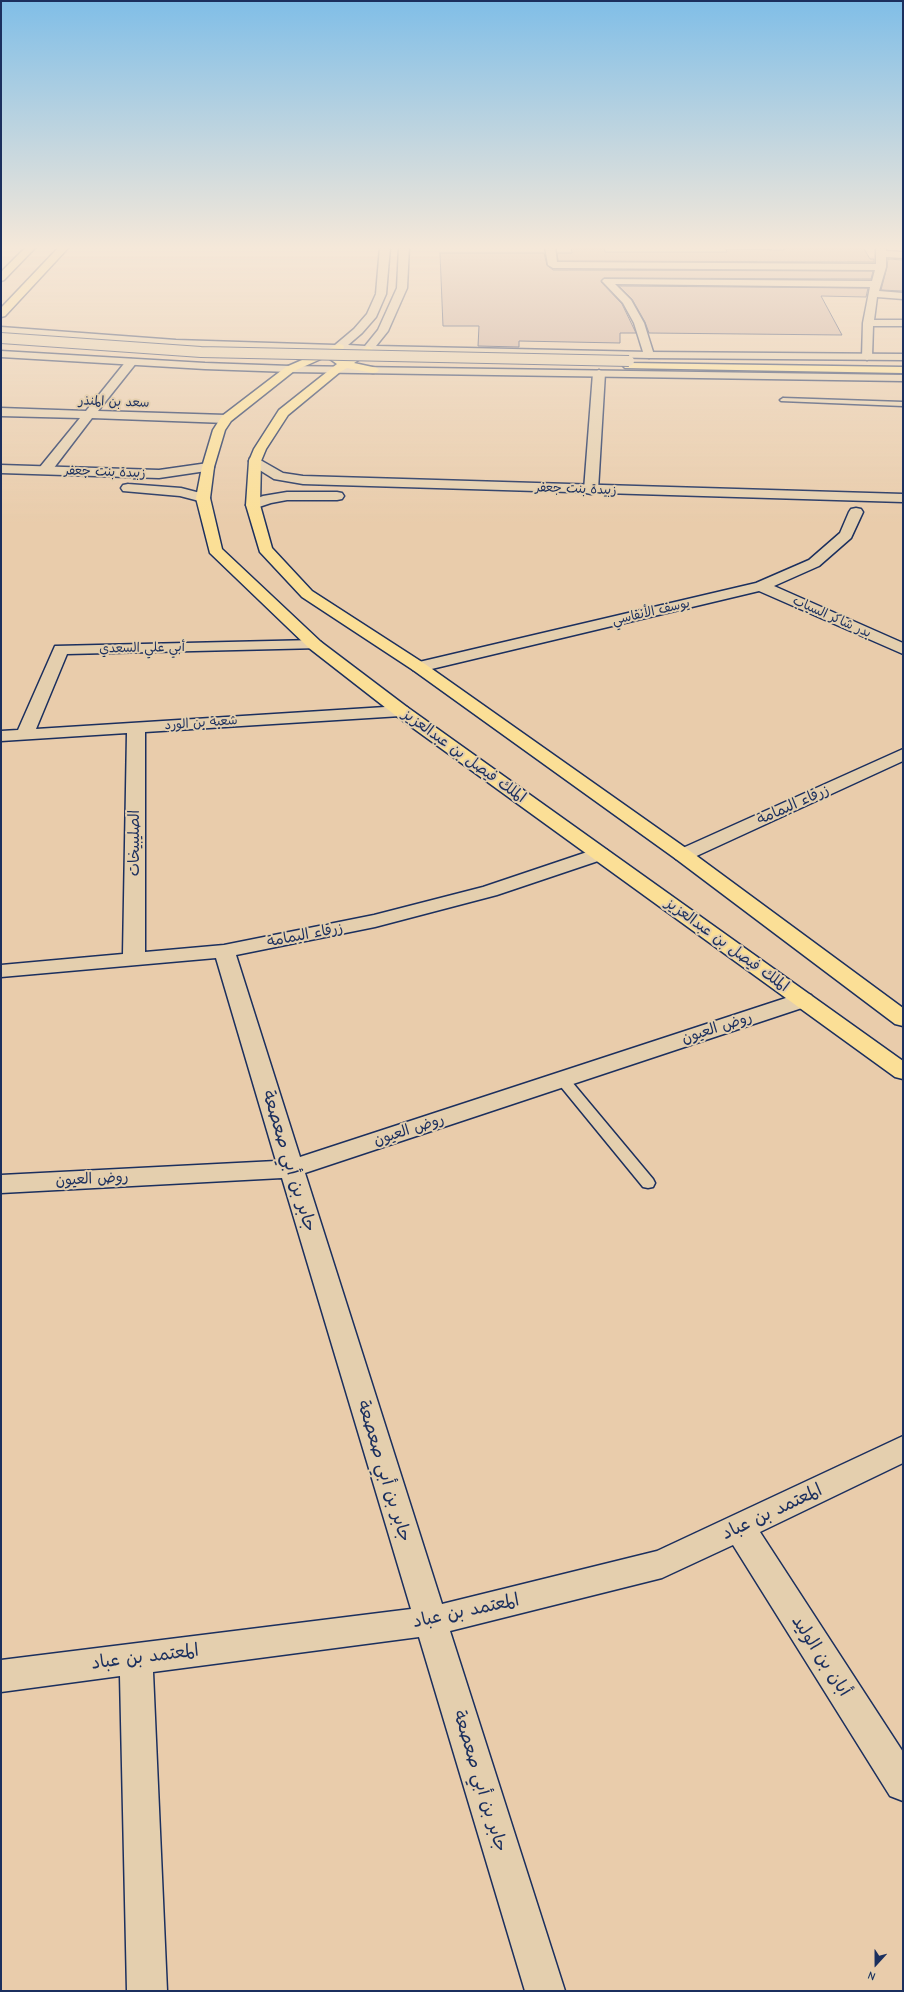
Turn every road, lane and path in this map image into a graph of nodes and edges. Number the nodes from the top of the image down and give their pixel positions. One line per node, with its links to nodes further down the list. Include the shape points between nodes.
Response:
1 (29, 340): 17 (street, bridge, via 201,352)
2 (135, 340): 8 (street)
3 (347, 340): 9 (street)
4 (376, 340): 10 (street)
5 (644, 340): 13 (street)
6 (868, 340): 14 (street)
7 (1, 345): 17 (street, via 82,352 311,362)
8 (276, 345): 9 (street); 20 (street, via 296,350 301,353 301,357 288,364)
9 (339, 347): 10 (street); 19 (main road, via 333,353); 21 (main road)
10 (368, 349): 11 (street); 19 (main road)
11 (500, 350): 13 (street); 23 (street, via 477,352 459,360 465,367)
12 (1, 354): 16 (street)
13 (649, 355): 14 (street)
14 (867, 357): 15 (street)
15 (903, 357)
16 (131, 362): 20 (street); 29 (street)
17 (629, 364): 18 (main road); 22 (main road)
18 (903, 364)
19 (339, 365): 21 (street); 23 (street, via 373,370); 31 (main road, via 283,413)
20 (265, 368): 21 (main road)
21 (291, 368): 30 (main road, الملك فيصل بن عبدالعزيز)
22 (903, 370)
23 (496, 372): 24 (street)
24 (599, 373): 25 (street); 39 (street)
25 (903, 378)
26 (784, 400): 27 (lane)
27 (903, 404)
28 (1, 412): 29 (street, سعد بن المنذر)
29 (88, 415): 30 (street, سعد بن المنذر); 34 (street)
30 (226, 419): 32 (main road, الملك فيصل بن عبدالعزيز, via 219,430)
31 (255, 461): 36 (street, زبيدة بنت جعفر, via 271,472 290,479); 42 (main road)
32 (208, 467): 35 (street, زبيدة بنت جعفر, via 159,474); 40 (main road, الملك فيصل بن عبدالعزيز)
33 (1, 469): 34 (street, زبيدة بنت جعفر)
34 (45, 470): 35 (street, زبيدة بنت جعفر)
35 (134, 473): 38 (street, via 146,476 151,482)
36 (336, 482): 39 (street, زبيدة بنت جعفر); 42 (street, via 326,483 318,489 344,496 287,496)
37 (111, 488): 38 (street, زبيدة بنت جعفر)
38 (127, 488): 40 (street, زبيدة بنت جعفر, via 181,492)
39 (591, 490): 41 (street, زبيدة بنت جعفر)
40 (203, 498): 47 (main road, الملك فيصل بن عبدالعزيز, via 216,550)
41 (903, 498)
42 (253, 505): 49 (main road, via 265,549 307,594)
43 (840, 511): 44 (street)
44 (856, 512): 45 (street); 46 (street, يوسف الأنفاسي, via 846,535 814,563)
45 (872, 512)
46 (761, 586): 48 (street, بدر شاكر السياب); 49 (street, يوسف الأنفاسي)
47 (315, 645): 50 (main road, الملك فيصل بن عبدالعزيز); 52 (street, أبي علي السعدي, via 61,649)
48 (903, 649)
49 (418, 667): 56 (main road)
50 (401, 711): 51 (street, شعبة بن الورد); 55 (main road, الملك فيصل بن عبدالعزيز)
51 (136, 727): 52 (street, شعبة بن الورد); 58 (street, الصليبيخات)
52 (25, 734): 53 (street, شعبة بن الورد)
53 (1, 736)
54 (899, 761): 56 (street, زرقاء اليمامة)
55 (600, 854): 57 (street, زرقاء اليمامة, via 490,891 375,921); 60 (main road, الملك فيصل بن عبدالعزيز)
56 (682, 855): 61 (main road)
57 (224, 951): 58 (street, زرقاء اليمامة); 64 (street, جابر بن أبي صعصعة)
58 (134, 959): 59 (street, زرقاء اليمامة)
59 (1, 971)
60 (803, 1000): 62 (main road, الملك فيصل بن عبدالعزيز); 63 (street, روض العيون)
61 (903, 1019)
62 (903, 1072)
63 (562, 1079): 64 (street, روض العيون); 65 (lane)
64 (291, 1169): 66 (street, روض العيون); 69 (street, جابر بن أبي صعصعة)
65 (648, 1183)
66 (1, 1184)
67 (903, 1448): 68 (street, المعتمد بن عباد)
68 (739, 1527): 69 (street, المعتمد بن عباد, via 662,1564); 72 (street, أبان بن الوليد)
69 (431, 1621): 70 (street, المعتمد بن عباد); 74 (street, جابر بن أبي صعصعة)
70 (136, 1659): 71 (street, المعتمد بن عباد); 73 (street)
71 (1, 1676)
72 (903, 1784)
73 (147, 1991)
74 (545, 1991)

